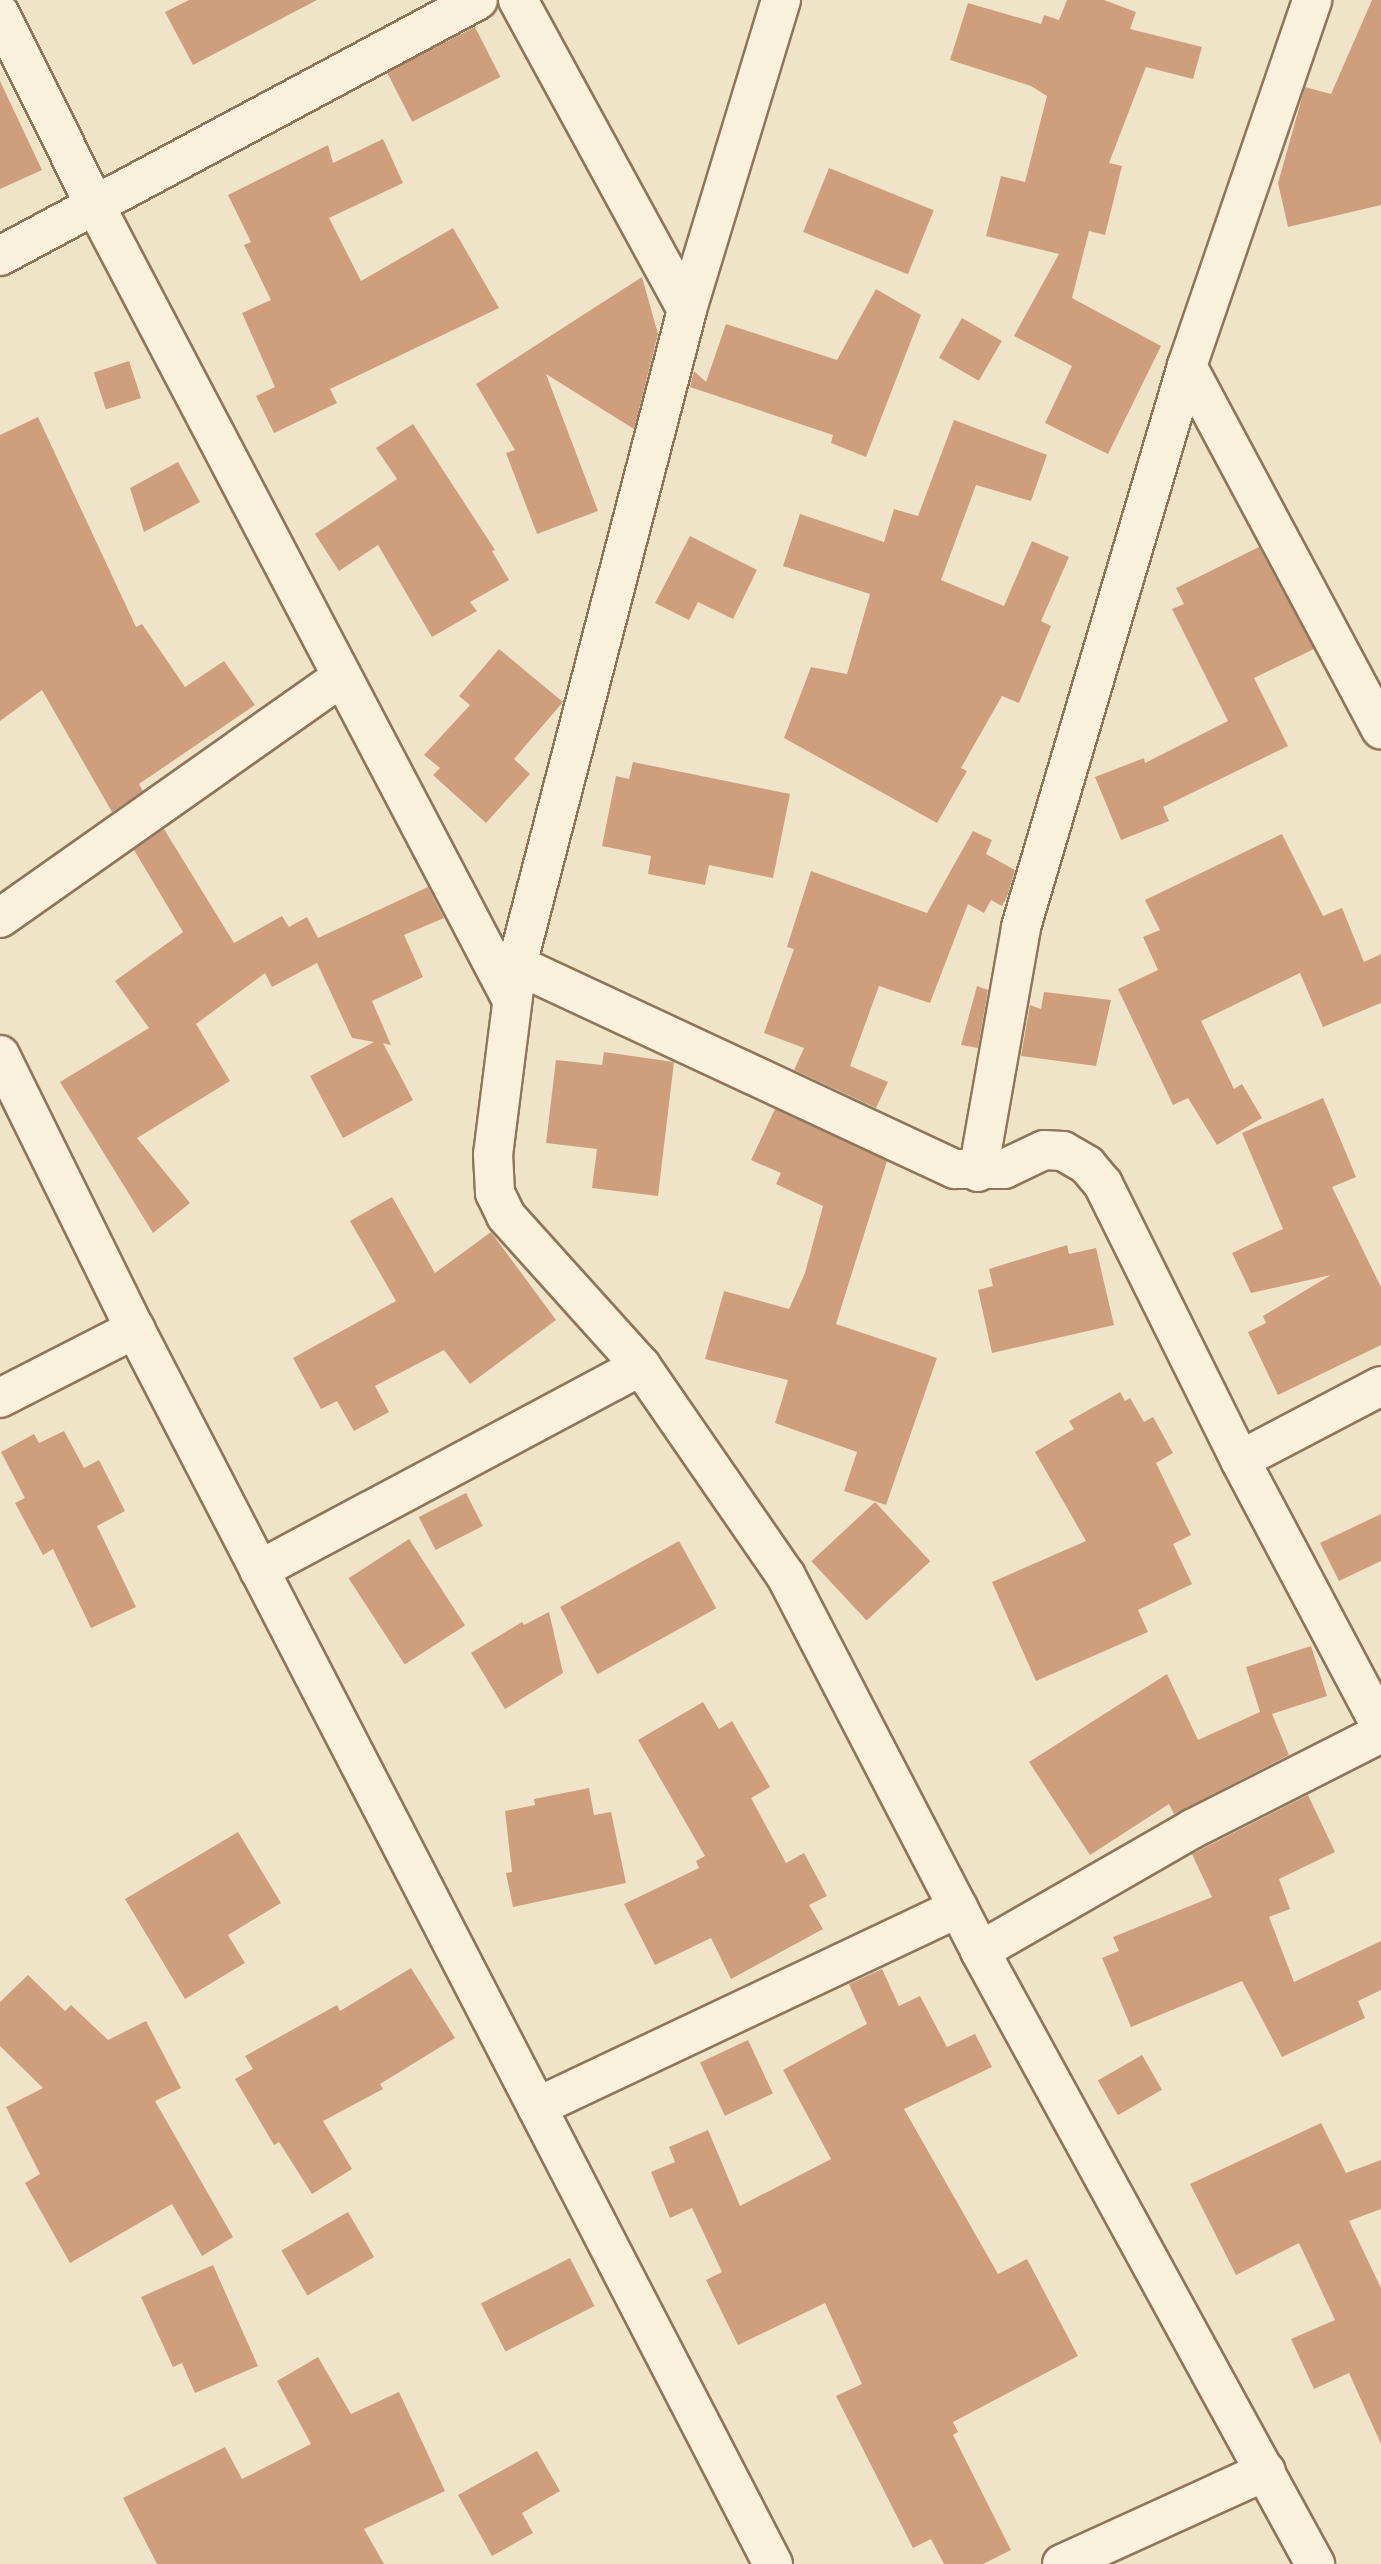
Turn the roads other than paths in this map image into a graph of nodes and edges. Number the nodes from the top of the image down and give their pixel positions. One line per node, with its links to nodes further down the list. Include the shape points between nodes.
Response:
1 (478, 0): 6 (street)
2 (518, 0): 8 (street)
3 (781, 0): 8 (street)
4 (1312, 0): 9 (street)
5 (0, 14): 6 (street)
6 (96, 207): 7 (street); 10 (street)
7 (0, 256)
8 (687, 310): 13 (street)
9 (1187, 366): 11 (street); 15 (street, via 1021,927)
10 (342, 677): 12 (street); 13 (street)
11 (1381, 729)
12 (0, 918)
13 (514, 983): 15 (street, via 955,1169); 17 (street, via 493,1154 495,1193 506,1216)
14 (0, 1055): 16 (street)
15 (978, 1172): 20 (street, via 1004,1169 1044,1150 1063,1151 1087,1165 1103,1184)
16 (135, 1329): 19 (street); 21 (street)
17 (641, 1366): 21 (street); 24 (street, via 786,1576)
18 (1381, 1387): 20 (street)
19 (0, 1398)
20 (1241, 1460): 22 (street)
21 (260, 1570): 26 (street)
22 (1381, 1726)
23 (1381, 1733): 25 (street, via 1192,1829)
24 (958, 1908): 25 (street); 26 (street)
25 (980, 1951): 27 (street)
26 (537, 2107): 28 (street)
27 (1266, 2471): 29 (street); 30 (street)
28 (773, 2564)
29 (1062, 2564)
30 (1315, 2564)

